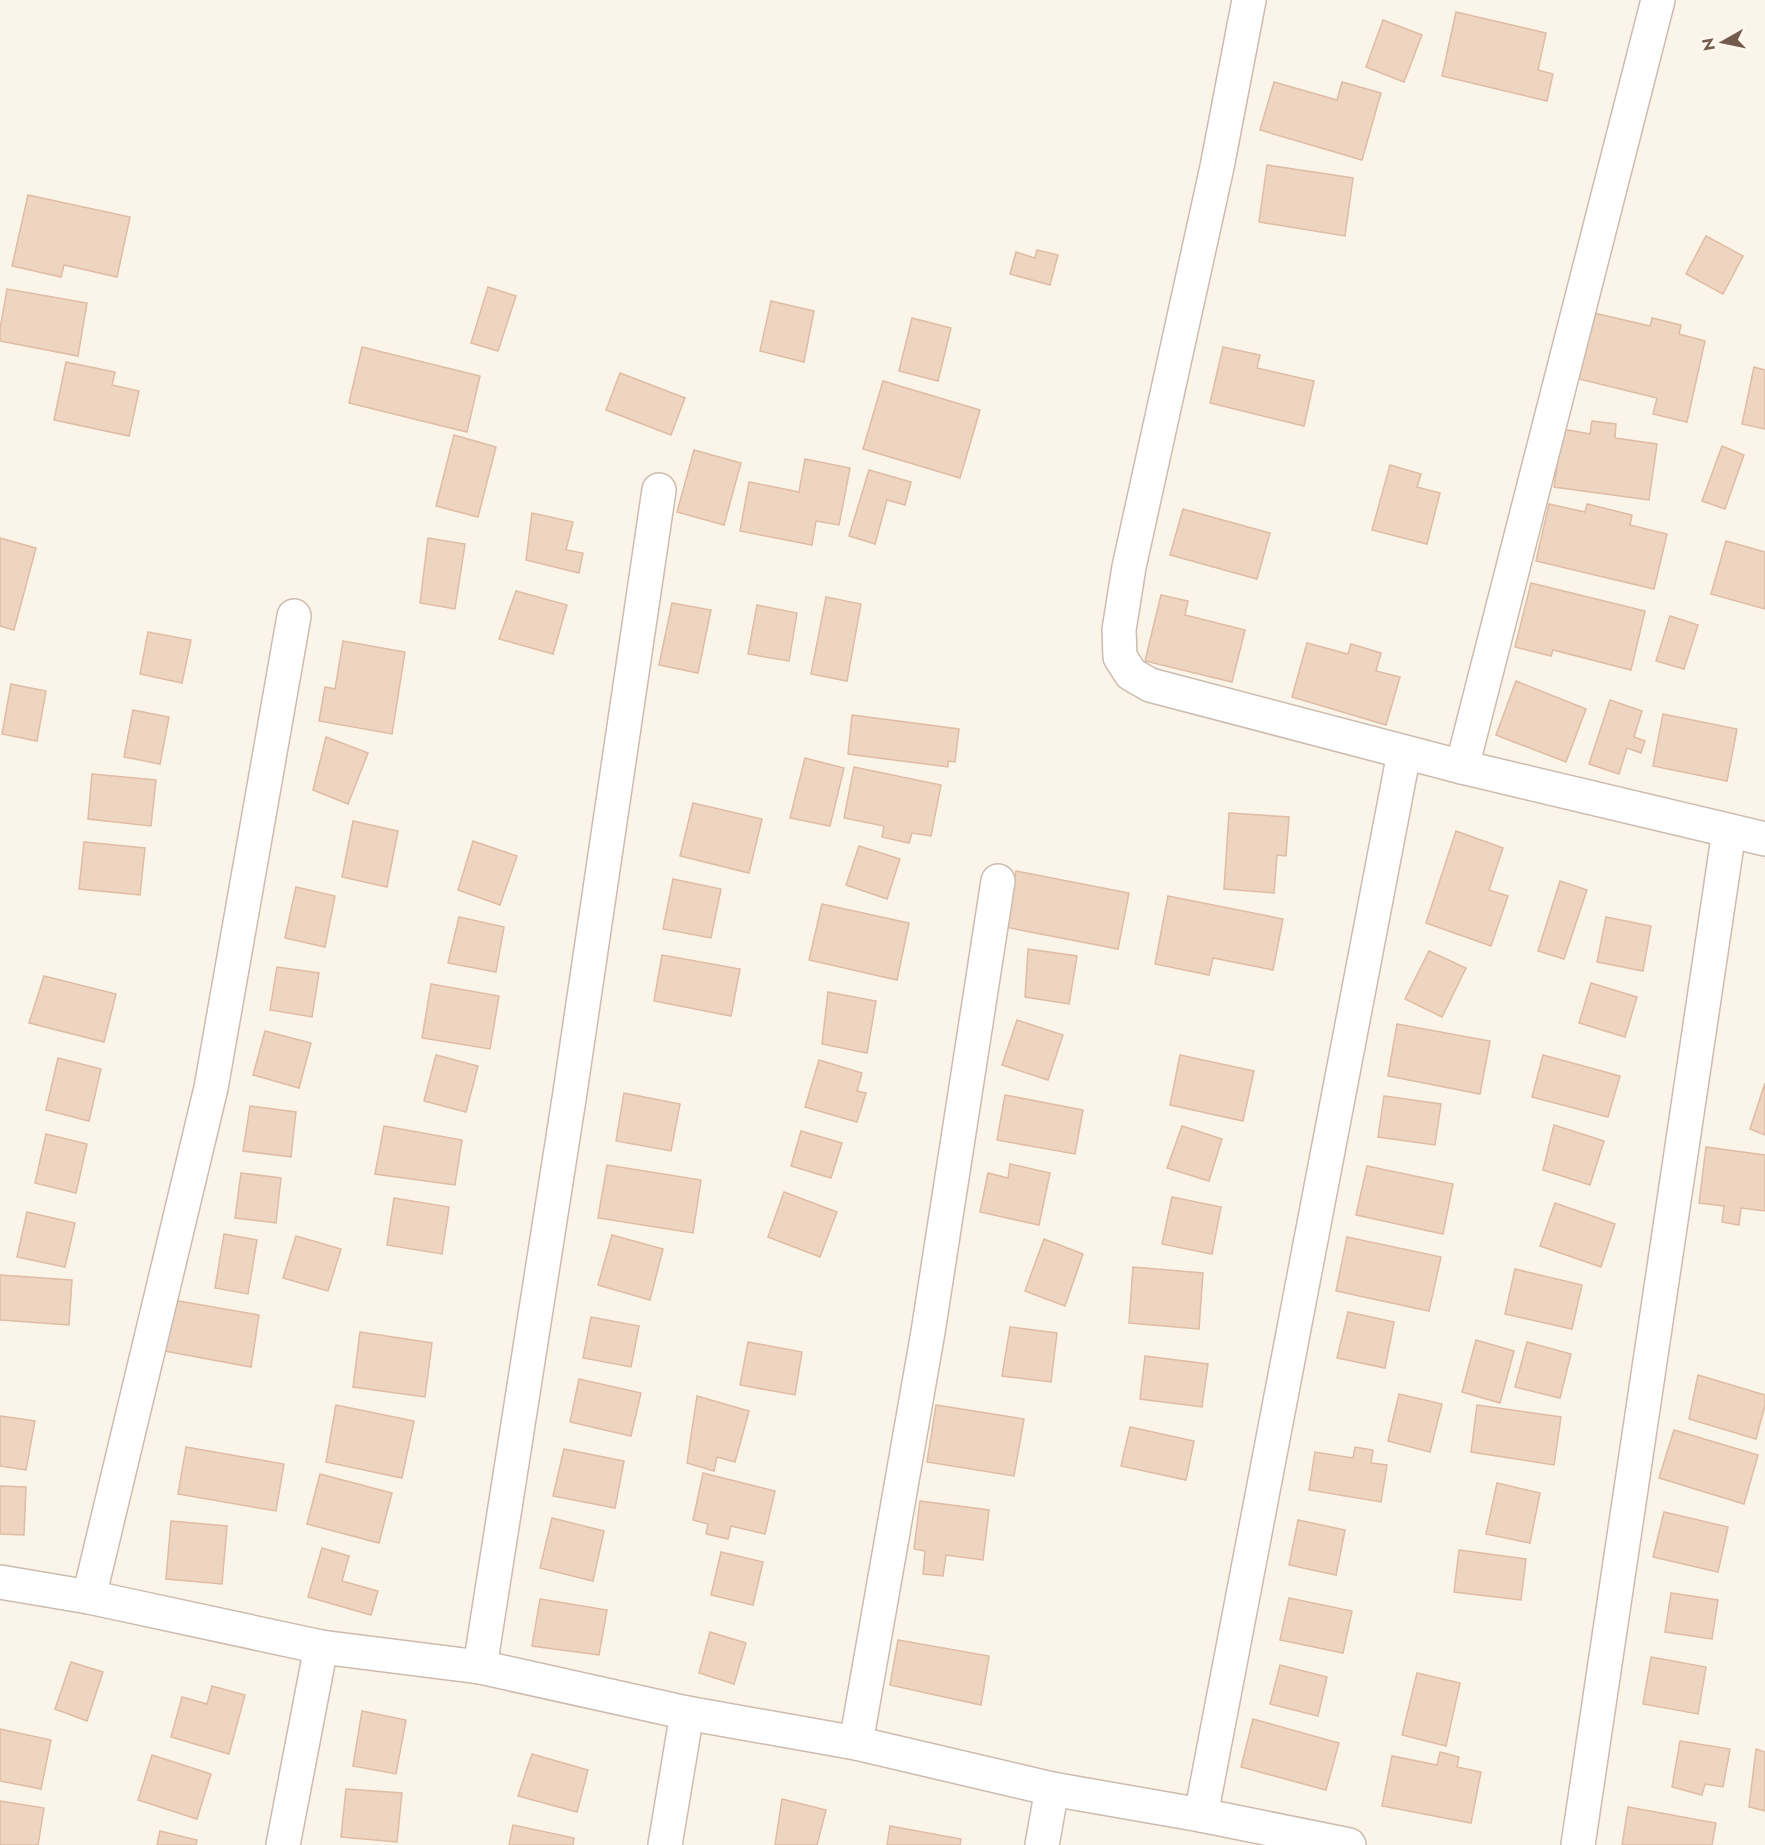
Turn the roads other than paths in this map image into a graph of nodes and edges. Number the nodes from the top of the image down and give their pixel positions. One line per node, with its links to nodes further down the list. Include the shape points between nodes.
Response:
1 (1249, 0): 5 (street, via 1217,167 1129,567 1119,630 1120,657 1131,674 1150,685)
2 (1658, 0): 6 (street)
3 (658, 490): 13 (street, via 571,1087)
4 (294, 616): 11 (street, via 211,1088)
5 (1404, 753): 6 (street); 17 (street)
6 (1462, 767): 7 (street)
7 (1729, 831): 8 (street); 22 (street)
8 (1765, 839)
9 (998, 881): 15 (street, via 928,1332)
10 (0, 1582): 11 (street)
11 (89, 1597): 12 (street)
12 (321, 1647): 13 (street); 18 (street)
13 (480, 1667): 14 (street)
14 (687, 1713): 15 (street); 19 (street)
15 (856, 1743): 16 (street)
16 (1052, 1790): 17 (street); 20 (street)
17 (1201, 1815): 21 (street)
18 (283, 1845)
19 (665, 1845)
20 (1042, 1845)
21 (1349, 1845)
22 (1578, 1845)

